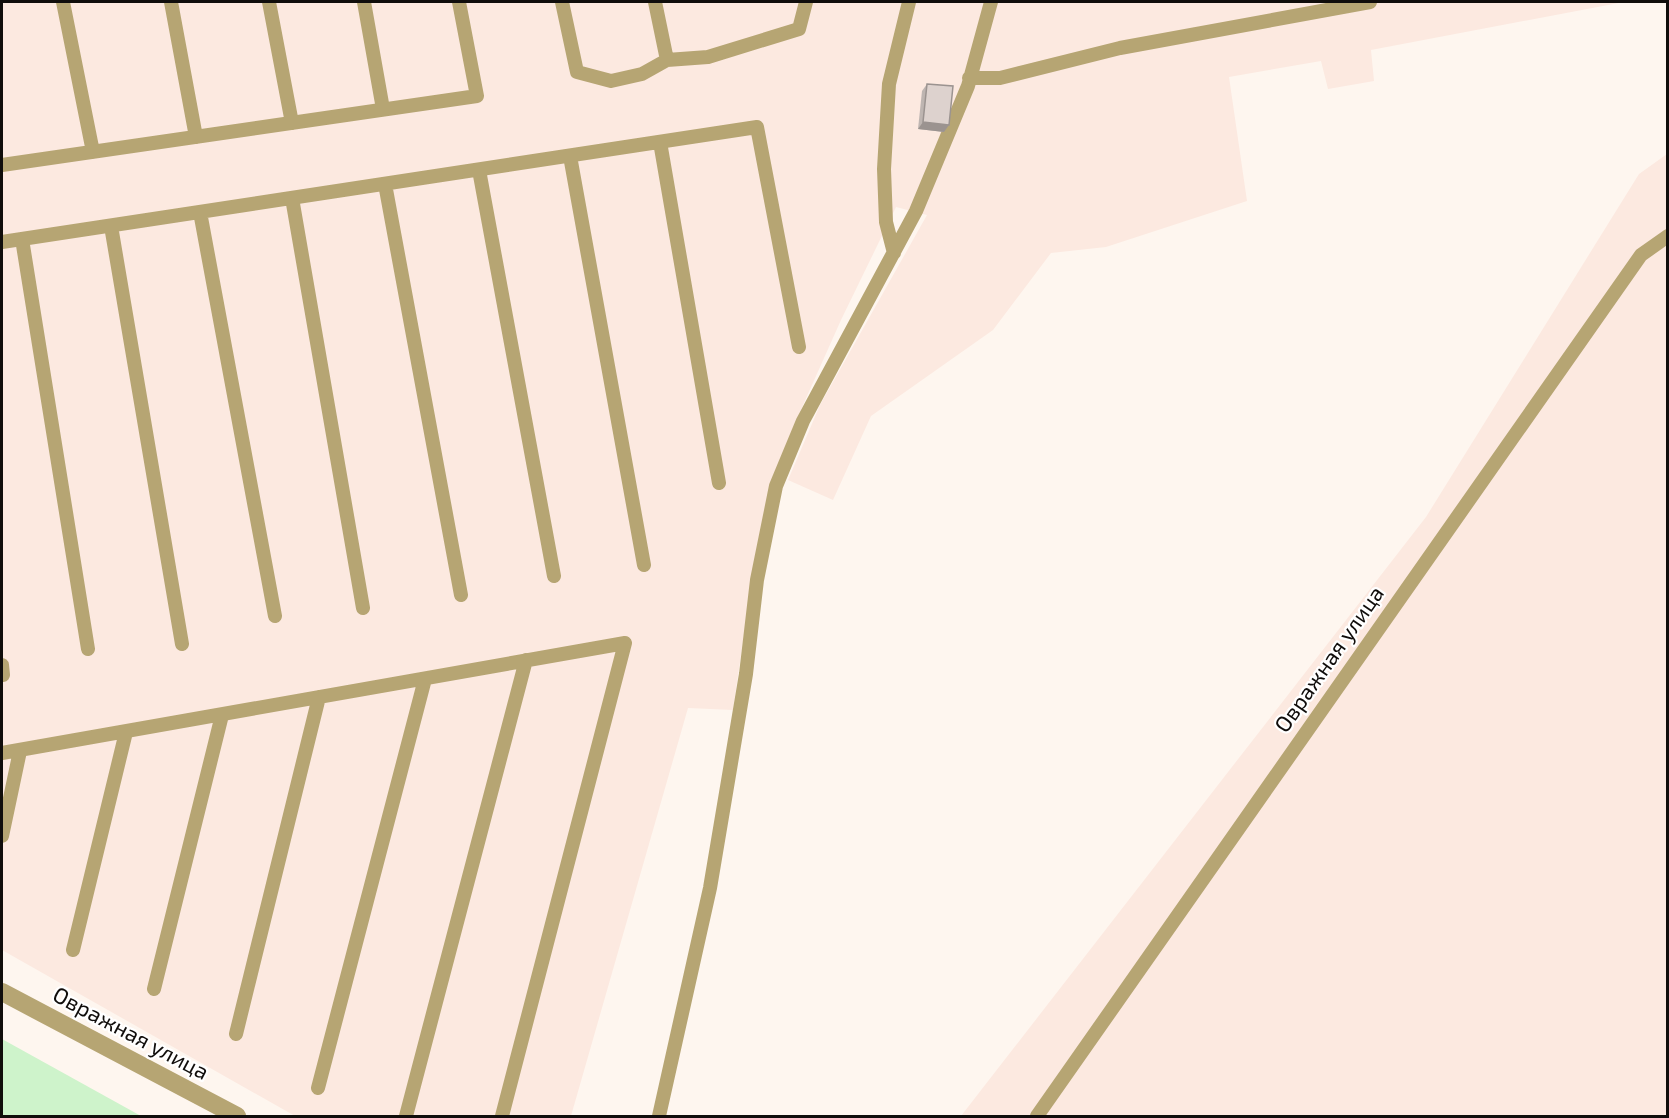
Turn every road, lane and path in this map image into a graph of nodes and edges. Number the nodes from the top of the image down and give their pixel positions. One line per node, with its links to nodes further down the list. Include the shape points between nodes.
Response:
1 (63, 2): 18 (lane)
2 (171, 2): 16 (lane)
3 (269, 2): 15 (lane)
4 (364, 2): 14 (lane)
5 (459, 2): 14 (lane, via 477,96)
6 (562, 2): 12 (lane, via 577,72 611,81 642,74)
7 (655, 2): 12 (lane)
8 (806, 2): 12 (lane, via 799,29 708,57)
9 (909, 2): 29 (lane, via 889,84 884,169 886,222)
10 (991, 2): 13 (lane)
11 (1370, 2): 13 (lane, via 1120,48 1000,78)
12 (667, 60)
13 (969, 78): 29 (lane, via 928,183)
14 (383, 110): 15 (lane)
15 (292, 123): 16 (lane)
16 (196, 137): 18 (lane)
17 (660, 142): 19 (lane); 30 (lane, via 757,127); 31 (lane)
18 (93, 152): 20 (lane)
19 (570, 156): 21 (lane); 32 (lane)
20 (2, 165)
21 (479, 170): 22 (lane); 33 (lane)
22 (385, 184): 23 (lane); 34 (lane)
23 (292, 198): 24 (lane); 35 (lane)
24 (200, 212): 25 (lane); 36 (lane)
25 (111, 226): 27 (lane); 37 (lane)
26 (1668, 236): 56 (lane, Овражная улица, via 1641,255)
27 (22, 239): 28 (lane); 38 (lane)
28 (2, 242)
29 (894, 253): 55 (lane, via 803,421 776,486 757,580 746,674 710,888)
30 (799, 348)
31 (719, 483)
32 (644, 565)
33 (554, 576)
34 (461, 595)
35 (363, 608)
36 (274, 616)
37 (182, 644)
38 (88, 649)
39 (526, 660): 40 (lane); 53 (lane); 54 (lane, via 625,643)
40 (425, 679): 41 (lane); 51 (lane)
41 (319, 697): 42 (lane); 50 (lane)
42 (222, 715): 43 (lane); 48 (lane)
43 (126, 732): 44 (lane); 47 (lane)
44 (20, 751): 45 (lane); 46 (lane)
45 (2, 753)
46 (2, 836)
47 (73, 950)
48 (154, 989)
49 (2, 992): 52 (street, Овражная улица)
50 (236, 1034)
51 (318, 1088)
52 (237, 1116)
53 (406, 1116)
54 (502, 1116)
55 (659, 1116)
56 (1037, 1116)

